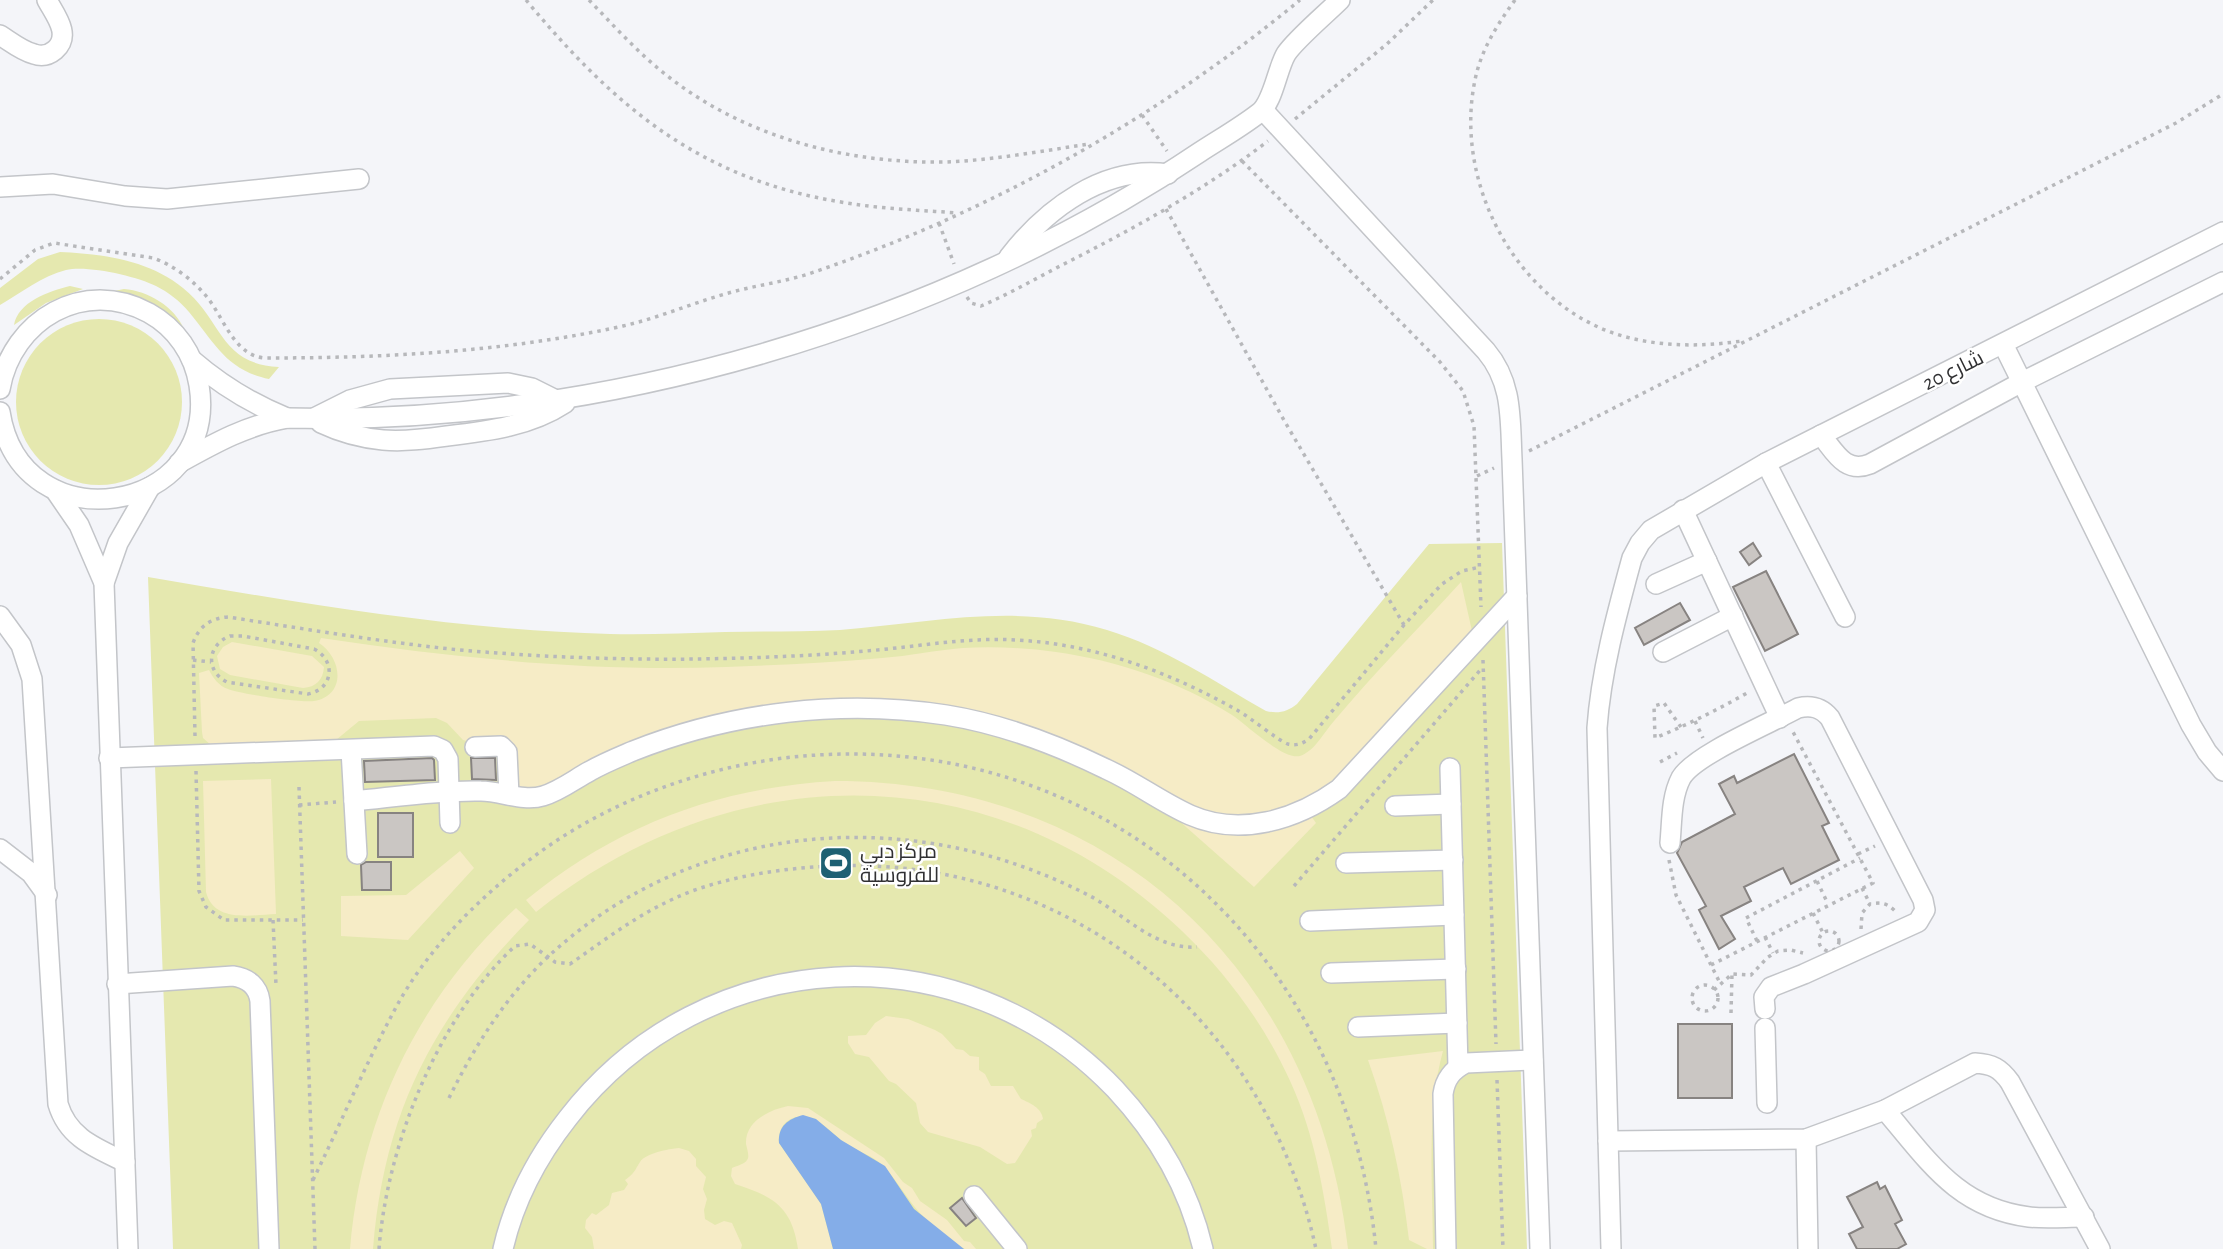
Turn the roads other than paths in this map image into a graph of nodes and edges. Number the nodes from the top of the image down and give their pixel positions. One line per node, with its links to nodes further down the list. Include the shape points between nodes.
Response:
1 (47, 0): 3 (street, via 63,34 53,52 33,54)
2 (1340, 0): 4 (street, via 1287,53)
3 (0, 35)
4 (1263, 110): 5 (street); 32 (street, via 1504,377)
5 (1168, 174): 9 (street); 9 (street, via 1128,173 1102,181 1044,219)
6 (359, 179): 7 (street, via 167,199 53,184)
7 (0, 187)
8 (2223, 232): 13 (street, شارع 20)
9 (1005, 262): 17 (street, via 832,332 682,375)
10 (2223, 282): 15 (street)
11 (26, 332): 12 (street); 14 (street, via 68,306 117,302 162,321); 16 (street, via 8,360)
12 (0, 344)
13 (2003, 344): 15 (street); 22 (street, شارع 20)
14 (192, 360): 20 (street, via 247,400); 24 (street, via 200,407 193,439)
15 (2022, 382): 22 (street, via 1861,468 1844,464); 42 (street, via 2191,725)
16 (0, 389)
17 (577, 396): 18 (street); 21 (street, via 514,425 417,440 364,437)
18 (554, 399): 21 (street, via 415,416); 21 (street, via 508,383 401,388 350,400)
19 (0, 412): 23 (street)
20 (288, 418): 21 (street); 24 (street, via 239,431)
21 (314, 419)
22 (1821, 435): 25 (street, شارع 20)
23 (4, 438): 27 (street, via 27,470)
24 (179, 463): 26 (street)
25 (1766, 463): 28 (street, شارع 20); 35 (street)
26 (150, 487): 27 (street, via 103,501); 30 (street, via 118,543)
27 (55, 491): 30 (street, via 79,525)
28 (1683, 509): 29 (street); 67 (street, شارع 20, via 1651,530 1632,558 1598,704)
29 (1707, 561): 31 (street); 34 (street)
30 (104, 583): 40 (street)
31 (1656, 584)
32 (1517, 596): 44 (street, via 1339,789 1295,814 1260,824 1232,825 1191,815 1107,769 1011,730 946,715 887,709 779,713 706,727 615,758 544,796); 62 (street)
33 (0, 616): 54 (street, via 21,645 32,679)
34 (1733, 617): 36 (street); 37 (street)
35 (1845, 617)
36 (1663, 652)
37 (1782, 717): 49 (street, via 1690,767 1678,787); 64 (street, via 1813,706 1830,718 1925,905 1922,918 1904,928 1771,987 1764,997)
38 (475, 747): 44 (street, via 500,746 508,752)
39 (351, 750): 40 (street); 43 (street, via 439,748 448,759); 45 (street)
40 (109, 758): 59 (street)
41 (1450, 768): 46 (street)
42 (2223, 771)
43 (450, 793): 44 (street); 45 (street); 48 (street)
44 (509, 795)
45 (354, 801): 51 (street)
46 (1451, 804): 47 (street); 52 (street)
47 (1395, 806)
48 (450, 822)
49 (1670, 842)
50 (0, 849): 54 (street, via 31,873)
51 (357, 854)
52 (1453, 860): 53 (street); 55 (street)
53 (1346, 863)
54 (47, 896): 68 (street, via 58,1104 77,1136)
55 (1454, 915): 56 (street); 57 (street)
56 (1310, 921)
57 (1456, 969): 58 (street); 60 (street)
58 (1331, 973)
59 (117, 984): 68 (street); 72 (street, via 233,976 246,979 256,989)
60 (1457, 1023): 61 (street); 63 (street)
61 (1358, 1027)
62 (1533, 1060): 63 (street); 77 (street)
63 (1458, 1067): 76 (street, via 1447,1079 1443,1094)
64 (1767, 1102)
65 (1885, 1110): 66 (street); 70 (street, via 1938,1172 1971,1198 2030,1217); 70 (street, via 1975,1063 2002,1070)
66 (1806, 1139): 67 (street); 79 (street)
67 (1608, 1141): 78 (street, شارع 20)
68 (125, 1162): 71 (street)
69 (974, 1196): 74 (street)
70 (2084, 1217): 80 (street)
71 (128, 1249)
72 (270, 1249)
73 (503, 1249): 75 (street, via 526,1184 557,1132 594,1086 638,1046 691,1014 745,993 800,979 849,975 924,983 974,997 1029,1022 1084,1060 1125,1099 1156,1141 1180,1182)
74 (1017, 1249)
75 (1203, 1249)
76 (1446, 1249)
77 (1540, 1249)
78 (1611, 1249)
79 (1808, 1249)
80 (2099, 1249)

